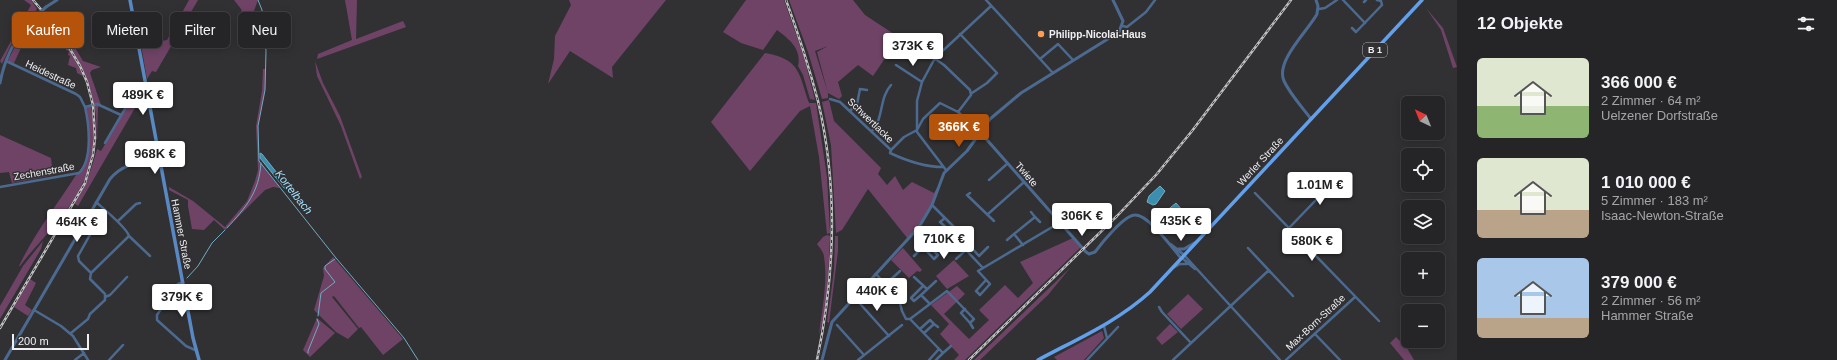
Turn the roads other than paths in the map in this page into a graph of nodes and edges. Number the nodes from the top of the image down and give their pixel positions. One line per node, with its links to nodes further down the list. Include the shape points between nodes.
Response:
1 (57, 0): 22 (street, bridge, via 38,14 20,34)
2 (130, 0): 41 (main road, Hammer Straße)
3 (986, 0): 11 (street)
4 (1113, 0): 15 (street)
5 (1155, 0): 15 (street, via 1139,18 1127,27)
6 (1316, 0): 12 (street)
7 (1337, 0): 12 (street, via 1326,8)
8 (1343, 0): 14 (street)
9 (1378, 0): 13 (street); 13 (street, via 1382,2)
10 (1420, 0): 36 (main road, Werler Straße / B 1)
11 (991, 6): 17 (street); 20 (street)
12 (1319, 9): 36 (street, via 1285,59 1282,70 1283,79)
13 (1378, 9): 14 (street)
14 (1365, 23): 16 (street, via 1356,32)
15 (1122, 26): 21 (street, via 1114,36)
16 (1352, 28)
17 (960, 34): 19 (street); 30 (street, via 997,73 988,83)
18 (908, 40): 19 (street)
19 (935, 58): 25 (street); 30 (street)
20 (1040, 59): 21 (street, via 1058,44); 24 (street)
21 (1073, 60): 24 (street)
22 (6, 61): 26 (street); 32 (street, Heidestraße, via 76,94)
23 (896, 65): 25 (street)
24 (1052, 72): 39 (street, via 1007,103 990,118)
25 (922, 82): 37 (street, via 917,101)
26 (0, 83)
27 (139, 85): 35 (street)
28 (891, 85): 38 (street, via 885,94 879,123)
29 (867, 90): 33 (street, via 860,89 857,104)
30 (972, 93): 34 (street)
31 (830, 99): 33 (street, Schwertlacke, via 840,102)
32 (85, 107): 35 (street, via 97,104); 52 (street, Zechenstraße, via 90,134 84,163 79,173)
33 (850, 111): 38 (street, Schwertlacke)
34 (958, 112): 37 (street, via 940,103); 39 (street)
35 (121, 115): 40 (street)
36 (1311, 119): 75 (main road, Werler Straße / B 1)
37 (917, 130): 42 (street, via 904,137); 47 (street)
38 (872, 131): 42 (street, Schwertlacke)
39 (980, 132): 46 (street, Twiete); 48 (street, via 967,151)
40 (105, 143)
41 (157, 144): 43 (street); 44 (main road, Hammer Straße)
42 (890, 150): 47 (street, Schwertlacke, via 890,153 909,161)
43 (149, 159): 44 (street); 45 (street)
44 (160, 159): 45 (street); 102 (main road, Hammer Straße)
45 (146, 161): 55 (street, via 118,171)
46 (1007, 164): 50 (street); 51 (street, Twiete)
47 (943, 167): 48 (street)
48 (946, 170): 57 (street)
49 (1340, 175): 67 (street)
50 (989, 180)
51 (1023, 183): 60 (street); 66 (street, Twiete)
52 (0, 187)
53 (1255, 193): 67 (street)
54 (967, 195): 60 (street)
55 (96, 202): 58 (street); 116 (street)
56 (140, 203): 64 (street)
57 (932, 205): 62 (street); 69 (street)
58 (104, 210): 64 (street); 95 (street, via 78,256)
59 (1031, 212): 61 (street)
60 (988, 214): 63 (street)
61 (1035, 217): 65 (street); 70 (street)
62 (945, 218): 68 (street, via 954,227); 68 (street, via 940,222)
63 (994, 220)
64 (118, 221): 71 (street)
65 (1040, 222)
66 (1059, 223): 74 (street, Twiete, via 1089,254 1095,252 1126,218 1134,215 1144,217); 77 (street)
67 (1289, 228): 109 (street)
68 (950, 231): 72 (street)
69 (916, 232): 76 (street); 96 (street)
70 (1014, 234): 73 (street); 77 (street)
71 (129, 236): 83 (street); 95 (street)
72 (942, 238)
73 (1007, 240)
74 (1168, 242): 81 (street, Twiete); 86 (street, Twiete)
75 (1196, 242): 81 (street, via 1184,249); 86 (main road, Werler Straße / B 1)
76 (927, 243): 78 (street); 78 (street, via 938,255 934,259)
77 (1023, 245): 90 (street)
78 (923, 247): 84 (street)
79 (988, 247): 85 (street)
80 (1248, 248): 93 (street)
81 (1178, 249): 86 (street, Twiete)
82 (966, 250): 85 (street, via 970,246); 87 (street); 88 (street)
83 (150, 256)
84 (914, 256)
85 (979, 256): 88 (street)
86 (1183, 256): 89 (street); 91 (main road, Werler Straße / B 1); 92 (street)
87 (956, 259)
88 (975, 260): 90 (street)
89 (1187, 264): 91 (street, via 1180,264); 92 (street)
90 (983, 268): 100 (street, via 978,272)
91 (1171, 269): 125 (main road, Werler Straße / B 1, via 1138,302)
92 (1197, 270): 113 (street)
93 (1269, 270): 108 (street); 113 (street)
94 (900, 271): 99 (street)
95 (91, 273): 110 (street, via 90,279)
96 (876, 274): 103 (street); 111 (street)
97 (914, 276): 104 (street)
98 (127, 277): 110 (street)
99 (892, 278): 103 (street); 105 (street, via 896,283)
100 (986, 280): 100 (street, via 976,291 980,295 990,284)
101 (936, 281): 106 (street)
102 (183, 282): 139 (main road, Hammer Straße); 139 (street, Hammer Straße, via 178,284 161,307 157,320 186,346)
103 (885, 285): 105 (street)
104 (923, 286): 106 (street); 107 (street, via 911,298 914,301)
105 (890, 289): 119 (street, via 899,299 905,318)
106 (927, 289): 107 (street)
107 (921, 295): 112 (street)
108 (1293, 296)
109 (1355, 296): 120 (street); 132 (street, Max-Born-Straße)
110 (105, 297): 130 (street, via 88,320)
111 (854, 297): 133 (street); 148 (street, via 831,324)
112 (930, 304): 115 (street, via 947,291); 119 (street)
113 (1231, 306): 135 (street); 155 (street)
114 (1159, 307): 135 (street)
115 (965, 310): 117 (street); 121 (street, via 974,319)
116 (33, 312): 130 (street, via 61,326); 143 (street)
117 (961, 313): 118 (street); 121 (street)
118 (957, 317)
119 (910, 319): 129 (street)
120 (1379, 322)
121 (970, 323): 128 (street)
122 (934, 324): 126 (street); 129 (street, via 930,320); 131 (street)
123 (837, 325): 142 (street)
124 (902, 326): 133 (street)
125 (1104, 326): 134 (street); 152 (main road, Werler Straße / B 1)
126 (938, 327)
127 (1118, 327): 134 (street)
128 (973, 328)
129 (920, 329): 131 (street)
130 (70, 334): 140 (street, via 77,340)
131 (924, 334): 138 (street)
132 (1315, 334): 156 (street, Max-Born-Straße); 157 (street)
133 (889, 336): 142 (street)
134 (1107, 339): 153 (street)
135 (1191, 343): 154 (street)
136 (123, 345): 146 (street)
137 (951, 346): 141 (street)
138 (939, 349): 141 (street); 150 (street)
139 (196, 350): 147 (main road, Hammer Straße)
140 (84, 353): 144 (street); 145 (street)
141 (943, 353): 151 (street)
142 (864, 355): 149 (street)
143 (5, 360)
144 (75, 360)
145 (88, 360)
146 (109, 360)
147 (199, 360)
148 (822, 360)
149 (858, 360)
150 (929, 360)
151 (936, 360)
152 (1038, 360)
153 (1087, 360)
154 (1173, 360)
155 (1280, 360)
156 (1286, 360)
157 (1340, 360)

